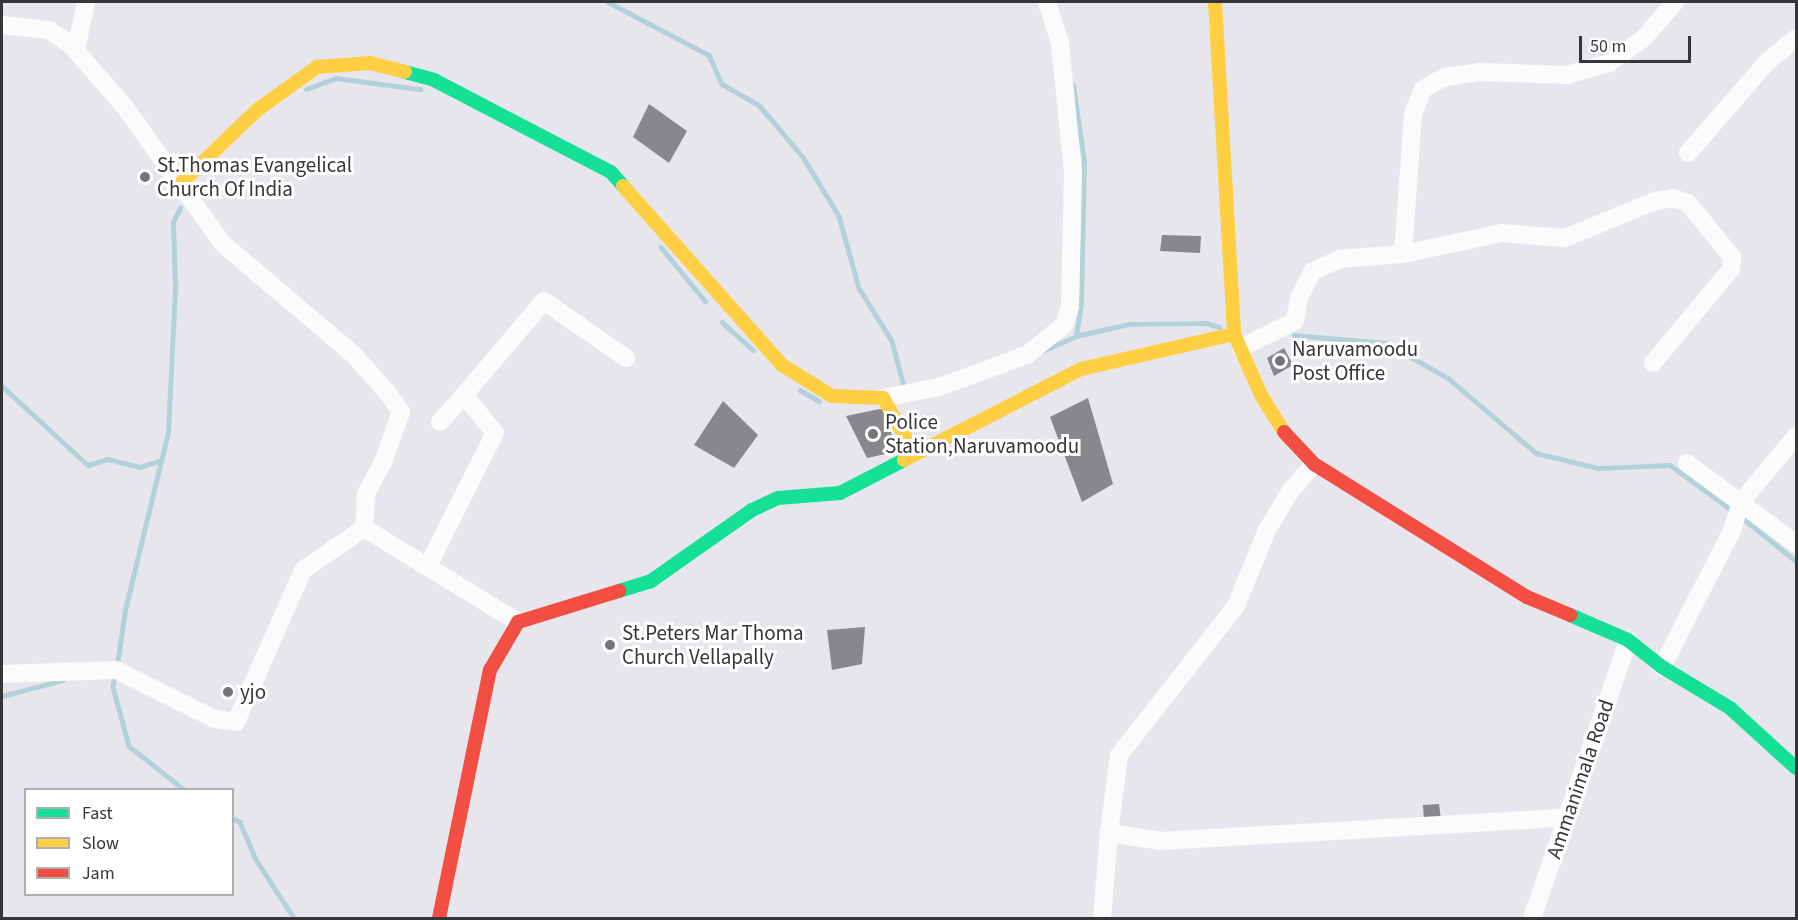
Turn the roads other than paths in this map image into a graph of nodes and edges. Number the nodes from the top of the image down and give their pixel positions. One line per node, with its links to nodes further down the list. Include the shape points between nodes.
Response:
1 (86, 2): 7 (street)
2 (1047, 2): 15 (street, via 1060,43 1073,172 1070,306 1064,325 1028,354)
3 (1215, 2): 11 (street)
4 (1675, 2): 10 (street, via 1644,38 1610,63 1567,75 1480,72 1444,77 1423,89 1413,114)
5 (2, 25): 7 (street, via 49,30)
6 (1797, 38): 8 (street, via 1768,61)
7 (76, 50): 9 (street)
8 (1688, 153)
9 (181, 183): 15 (street, via 257,110 317,67 370,63 434,80 610,172 782,365 832,396); 22 (street, via 222,243 354,355 401,412 383,462 366,494)
10 (1402, 254): 11 (street, via 1340,259 1313,271 1299,298 1295,321); 13 (street, via 1502,233 1565,238 1655,201 1673,198 1688,203 1732,257 1731,269)
11 (1238, 341): 18 (street, via 1081,369); 20 (street, via 1261,395 1286,435)
12 (626, 358): 14 (street, via 544,301)
13 (1653, 363)
14 (464, 395): 16 (street); 24 (street, via 495,433)
15 (890, 397): 18 (street)
16 (440, 422)
17 (1797, 436): 21 (street)
18 (914, 452): 25 (street, via 840,493 778,498 752,510 651,581)
19 (1687, 463): 21 (street)
20 (1314, 464): 26 (street, via 1527,597); 31 (street, via 1267,530 1236,606 1119,755)
21 (1740, 503): 23 (street); 27 (street, via 1734,524)
22 (364, 528): 24 (street); 28 (street, via 303,570 236,722 214,719 116,670)
23 (1797, 544)
24 (428, 566): 25 (street)
25 (518, 622): 32 (street, via 490,670)
26 (1628, 640): 27 (street); 30 (street, Ammanimala Road)
27 (1662, 667): 29 (street, via 1731,708)
28 (2, 674)
29 (1797, 768)
30 (1566, 818): 31 (street, via 1161,841); 34 (street, Ammanimala Road)
31 (1109, 833): 33 (street)
32 (439, 918)
33 (1102, 918)
34 (1532, 918)

